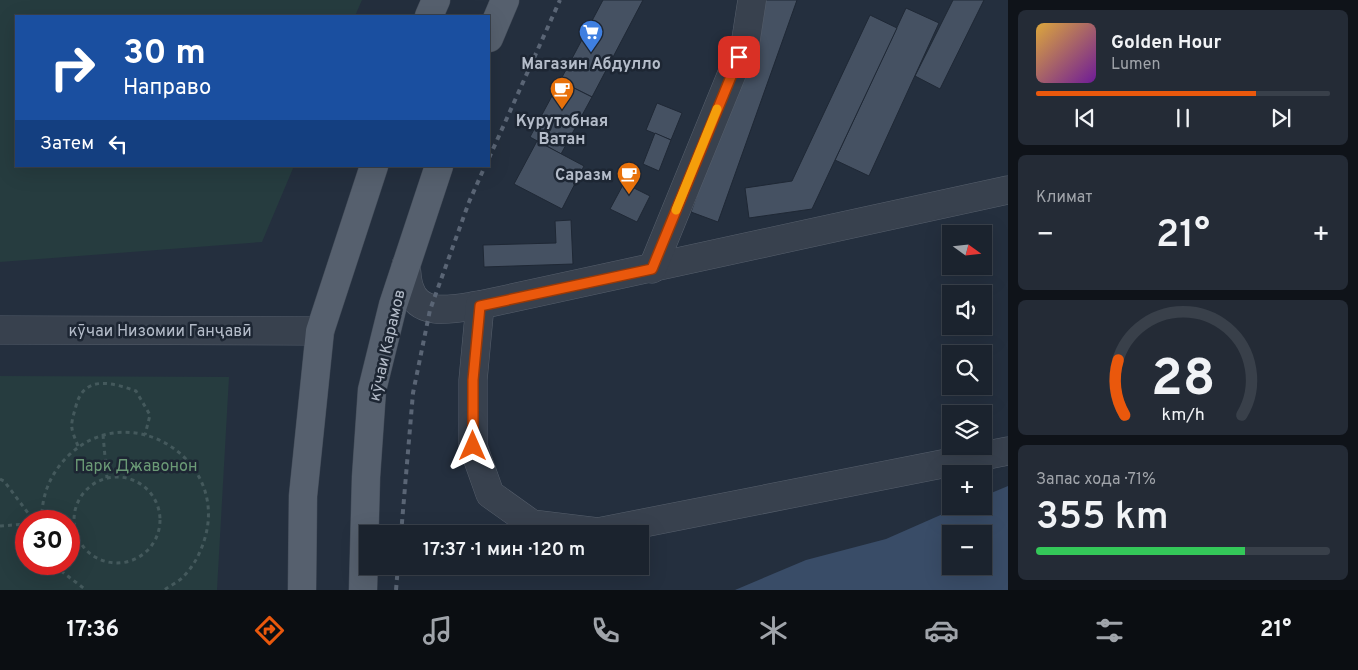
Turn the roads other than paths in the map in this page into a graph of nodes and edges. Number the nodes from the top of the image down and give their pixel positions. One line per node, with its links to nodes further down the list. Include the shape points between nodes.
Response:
1 (436, 0): 4 (main road)
2 (505, 0): 5 (main road)
3 (752, 0): 10 (street, via 746,40)
4 (429, 15)
5 (490, 36)
6 (374, 167): 13 (main road)
7 (439, 167): 9 (main road, кӯчаи Карамов)
8 (1008, 190): 10 (street)
9 (406, 266): 11 (street, via 410,290 417,302 430,310); 16 (main road, кӯчаи Карамов, via 372,390)
10 (652, 269): 11 (street)
11 (480, 306): 14 (street, via 473,380 473,446 490,494 532,524 598,532)
12 (0, 330): 13 (street, кӯчаи Низомии Ганҷавӣ)
13 (320, 331): 15 (main road, via 303,496)
14 (1008, 451)
15 (302, 590)
16 (363, 590)

